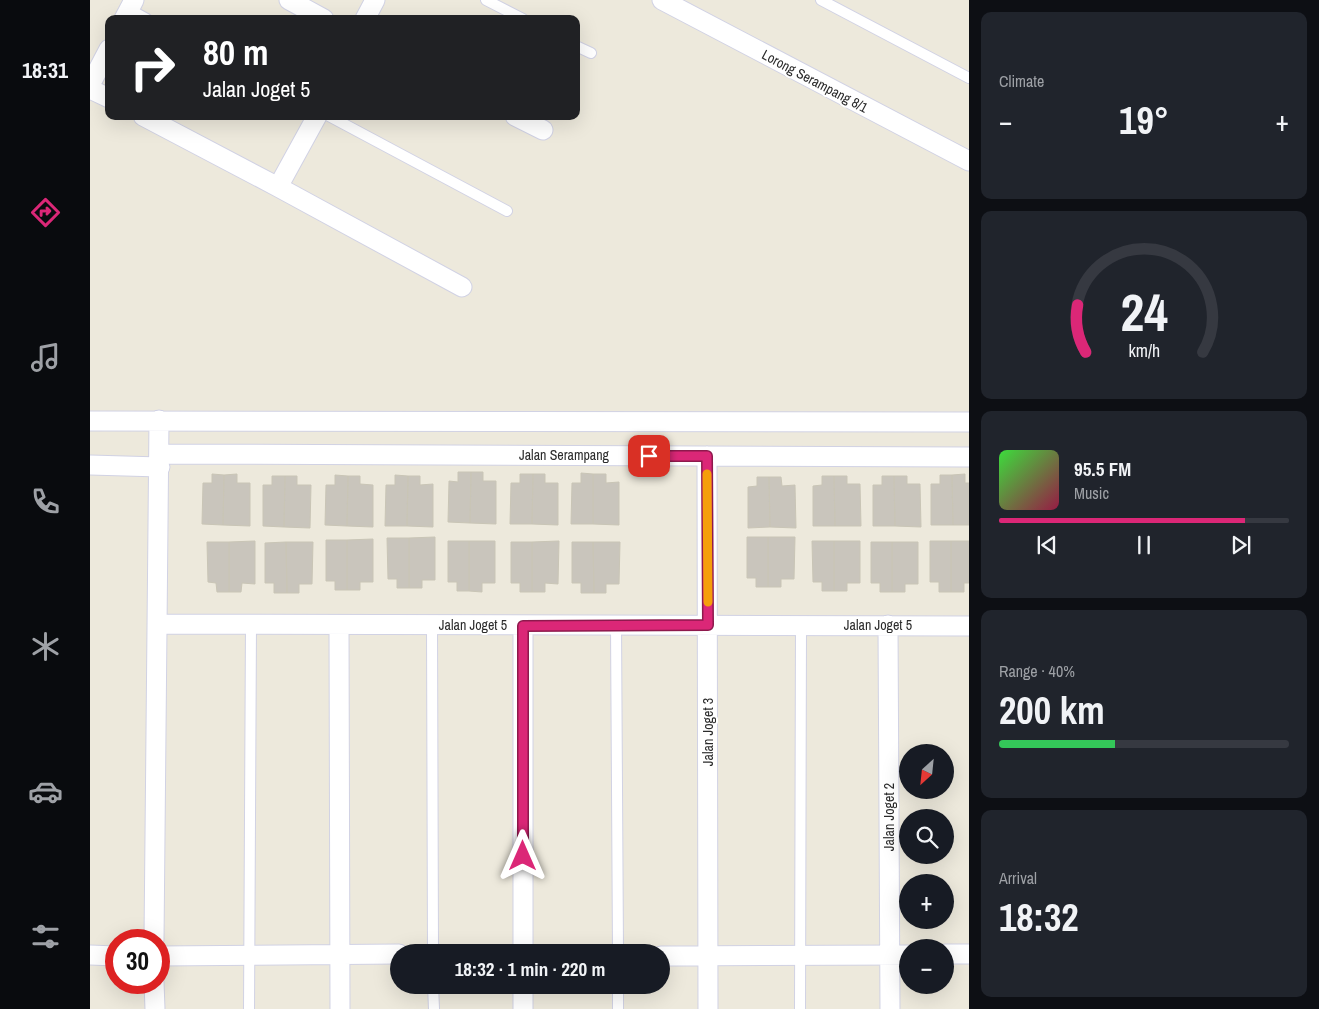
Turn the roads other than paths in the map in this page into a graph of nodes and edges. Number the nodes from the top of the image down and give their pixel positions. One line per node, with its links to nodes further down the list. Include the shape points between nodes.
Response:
1 (289, 0): 6 (street)
2 (374, 0): 7 (street)
3 (486, 0): 8 (lane)
4 (662, 0): 20 (street, Lorong Serampang 8/1)
5 (821, 0): 12 (lane)
6 (317, 15)
7 (367, 15)
8 (514, 15)
9 (580, 48): 10 (lane)
10 (590, 53)
11 (105, 57): 13 (street)
12 (969, 78)
13 (90, 87): 14 (street)
14 (105, 96)
15 (151, 120): 21 (street)
16 (314, 120): 21 (street)
17 (336, 120): 22 (lane)
18 (523, 120): 19 (street)
19 (542, 130)
20 (969, 161)
21 (278, 187): 23 (street)
22 (507, 211)
23 (462, 287)
24 (159, 420): 25 (street); 26 (street); 29 (street)
25 (90, 421)
26 (969, 422)
27 (707, 456): 28 (street, Jalan Serampang); 29 (street, Jalan Serampang); 36 (street, Jalan Joget 3)
28 (969, 457)
29 (160, 460): 30 (street, Jalan Serampang); 31 (street)
30 (90, 465)
31 (157, 624): 32 (street, Jalan Joget 5); 41 (street)
32 (251, 624): 34 (street, Jalan Joget 5); 49 (lane)
33 (616, 624): 36 (street, Jalan Joget 5); 39 (street, Jalan Joget 5); 44 (lane)
34 (339, 625): 35 (street, Jalan Joget 5); 50 (street)
35 (432, 625): 39 (street, Jalan Joget 5); 42 (lane)
36 (708, 625): 37 (street, Jalan Joget 5); 56 (street, Jalan Joget 3)
37 (801, 625): 38 (street, Jalan Joget 5); 51 (lane)
38 (888, 625): 40 (street, Jalan Joget 5); 52 (street, Jalan Joget 2)
39 (523, 626): 43 (street)
40 (969, 626)
41 (154, 929)
42 (433, 944)
43 (523, 944)
44 (618, 944)
45 (390, 954): 50 (street)
46 (954, 954): 47 (street)
47 (969, 954)
48 (90, 955): 53 (street)
49 (248, 955): 50 (street); 54 (street); 62 (lane)
50 (340, 955): 63 (street)
51 (800, 955): 52 (street); 56 (street); 68 (lane)
52 (899, 955): 69 (street, Jalan Joget 2)
53 (105, 956)
54 (170, 956)
55 (670, 956): 56 (street)
56 (708, 956): 67 (street, Jalan Joget 3)
57 (154, 994): 61 (street)
58 (434, 994): 64 (lane)
59 (523, 994): 65 (street)
60 (618, 994): 66 (lane)
61 (154, 1009)
62 (248, 1009)
63 (340, 1009)
64 (434, 1009)
65 (523, 1009)
66 (618, 1009)
67 (708, 1009)
68 (800, 1009)
69 (890, 1009)

